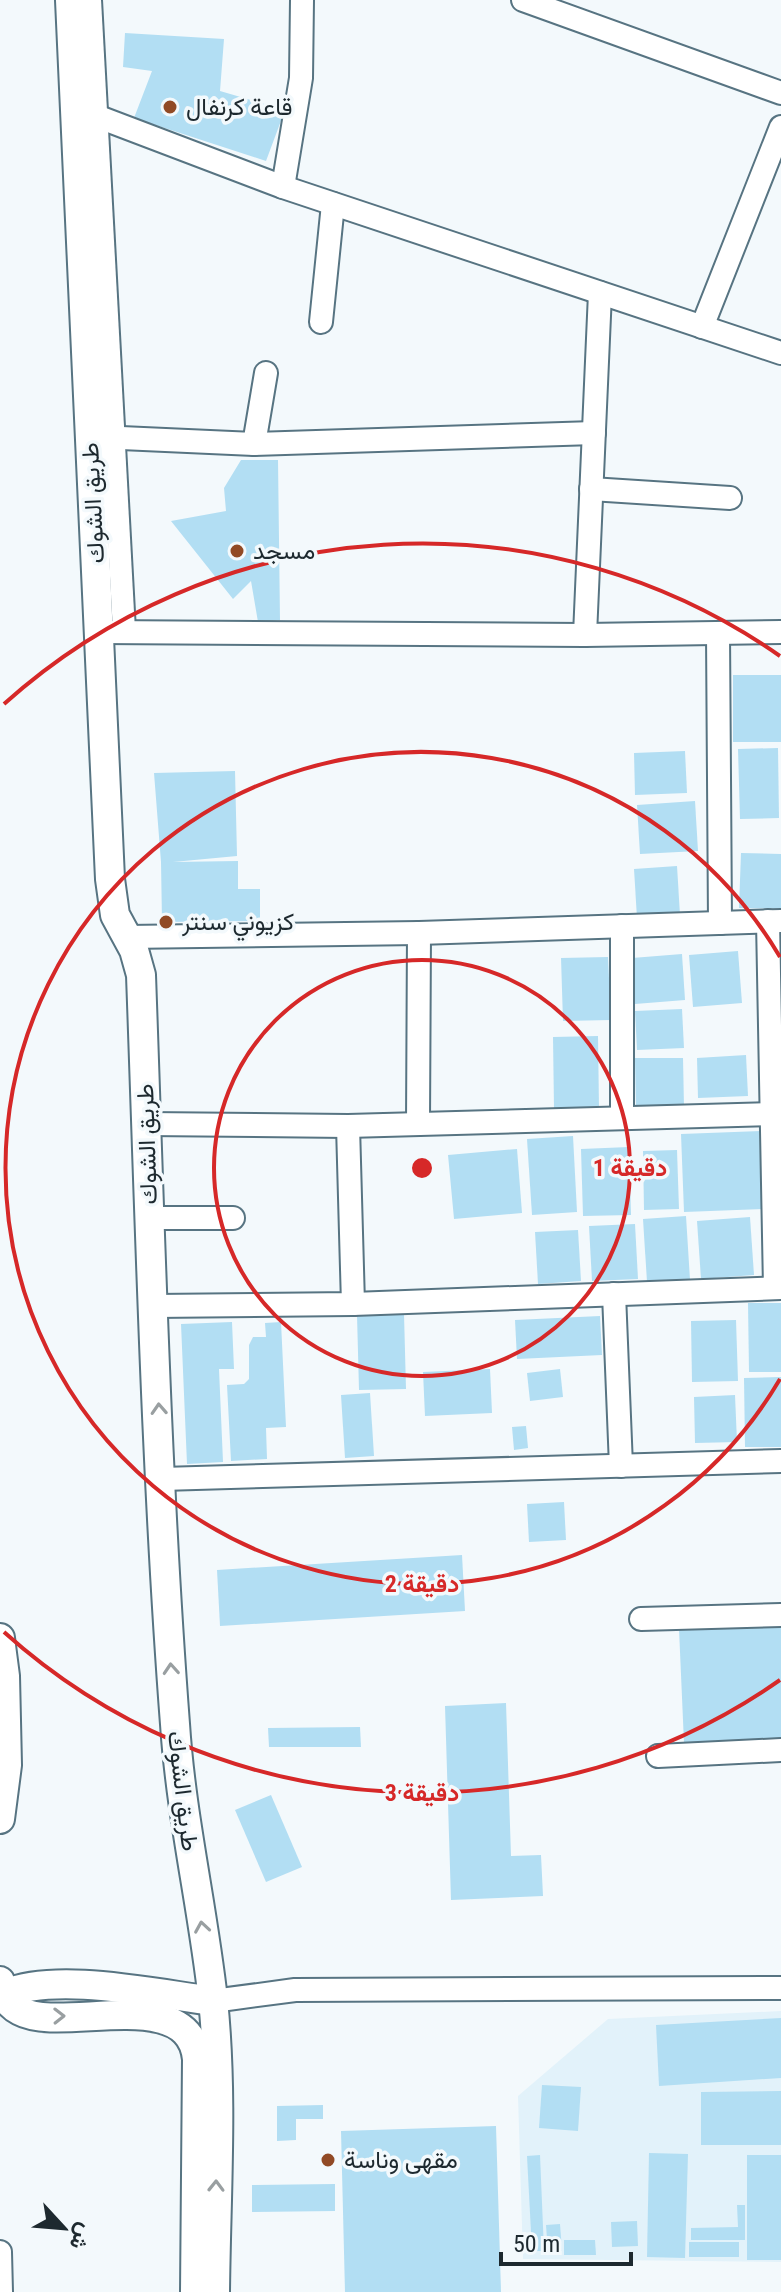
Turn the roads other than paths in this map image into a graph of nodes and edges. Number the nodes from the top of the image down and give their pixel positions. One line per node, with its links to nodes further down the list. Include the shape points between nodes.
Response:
1 (70, 0): 6 (main road, طريق الشوك)
2 (90, 0): 6 (street)
3 (302, 0): 8 (street, via 301,78)
4 (523, 0): 5 (street)
5 (781, 93)
6 (86, 111): 8 (street); 16 (main road, طريق الشوك)
7 (781, 127): 12 (street)
8 (283, 187): 9 (street)
9 (333, 204): 10 (street); 11 (street)
10 (600, 293): 12 (street); 15 (street)
11 (321, 322)
12 (702, 327): 13 (street)
13 (781, 353)
14 (266, 373): 17 (street)
15 (594, 433): 17 (street); 18 (street)
16 (102, 437): 17 (street); 20 (main road, طريق الشوك)
17 (254, 444)
18 (591, 489): 19 (street); 23 (street)
19 (730, 498)
20 (111, 632): 23 (street); 28 (main road, طريق الشوك, via 111,903)
21 (781, 632): 22 (street)
22 (718, 633): 23 (street); 25 (street)
23 (585, 635)
24 (775, 921): 25 (street); 29 (street)
25 (720, 923): 26 (street)
26 (622, 926): 27 (street); 30 (street)
27 (419, 933): 28 (street); 32 (street)
28 (127, 937): 31 (main road, طريق الشوك, via 141,975)
29 (772, 1114): 30 (street); 36 (street)
30 (622, 1118): 32 (street)
31 (146, 1124): 33 (street); 34 (main road, طريق الشوك)
32 (418, 1124): 33 (street)
33 (348, 1126): 38 (street)
34 (150, 1218): 35 (street); 39 (main road, طريق الشوك)
35 (233, 1218)
36 (778, 1288): 37 (street)
37 (614, 1294): 38 (street); 41 (street)
38 (353, 1304): 39 (street)
39 (154, 1306): 42 (main road, طريق الشوك, one-way to 39)
40 (781, 1461): 41 (street)
41 (621, 1466): 42 (street)
42 (162, 1479): 51 (main road, طريق الشوك, one-way to 42, via 180,1788)
43 (781, 1615): 44 (street)
44 (641, 1619)
45 (0, 1638): 48 (main road, via 7,1765)
46 (781, 1750): 47 (street)
47 (658, 1756)
48 (0, 1819)
49 (781, 1988): 51 (street, via 295,1990)
50 (1, 1997): 51 (main road, via 30,1986 73,1986); 52 (main road, one-way to 52, via 36,2017 126,2015 165,2022 190,2038)
51 (213, 2001): 52 (main road, طريق الشوك)
52 (207, 2059): 55 (main road, طريق الشوك); 56 (main road, طريق الشوك, one-way to 52)
53 (0, 2252): 54 (street)
54 (1, 2292)
55 (195, 2292)
56 (215, 2292)

